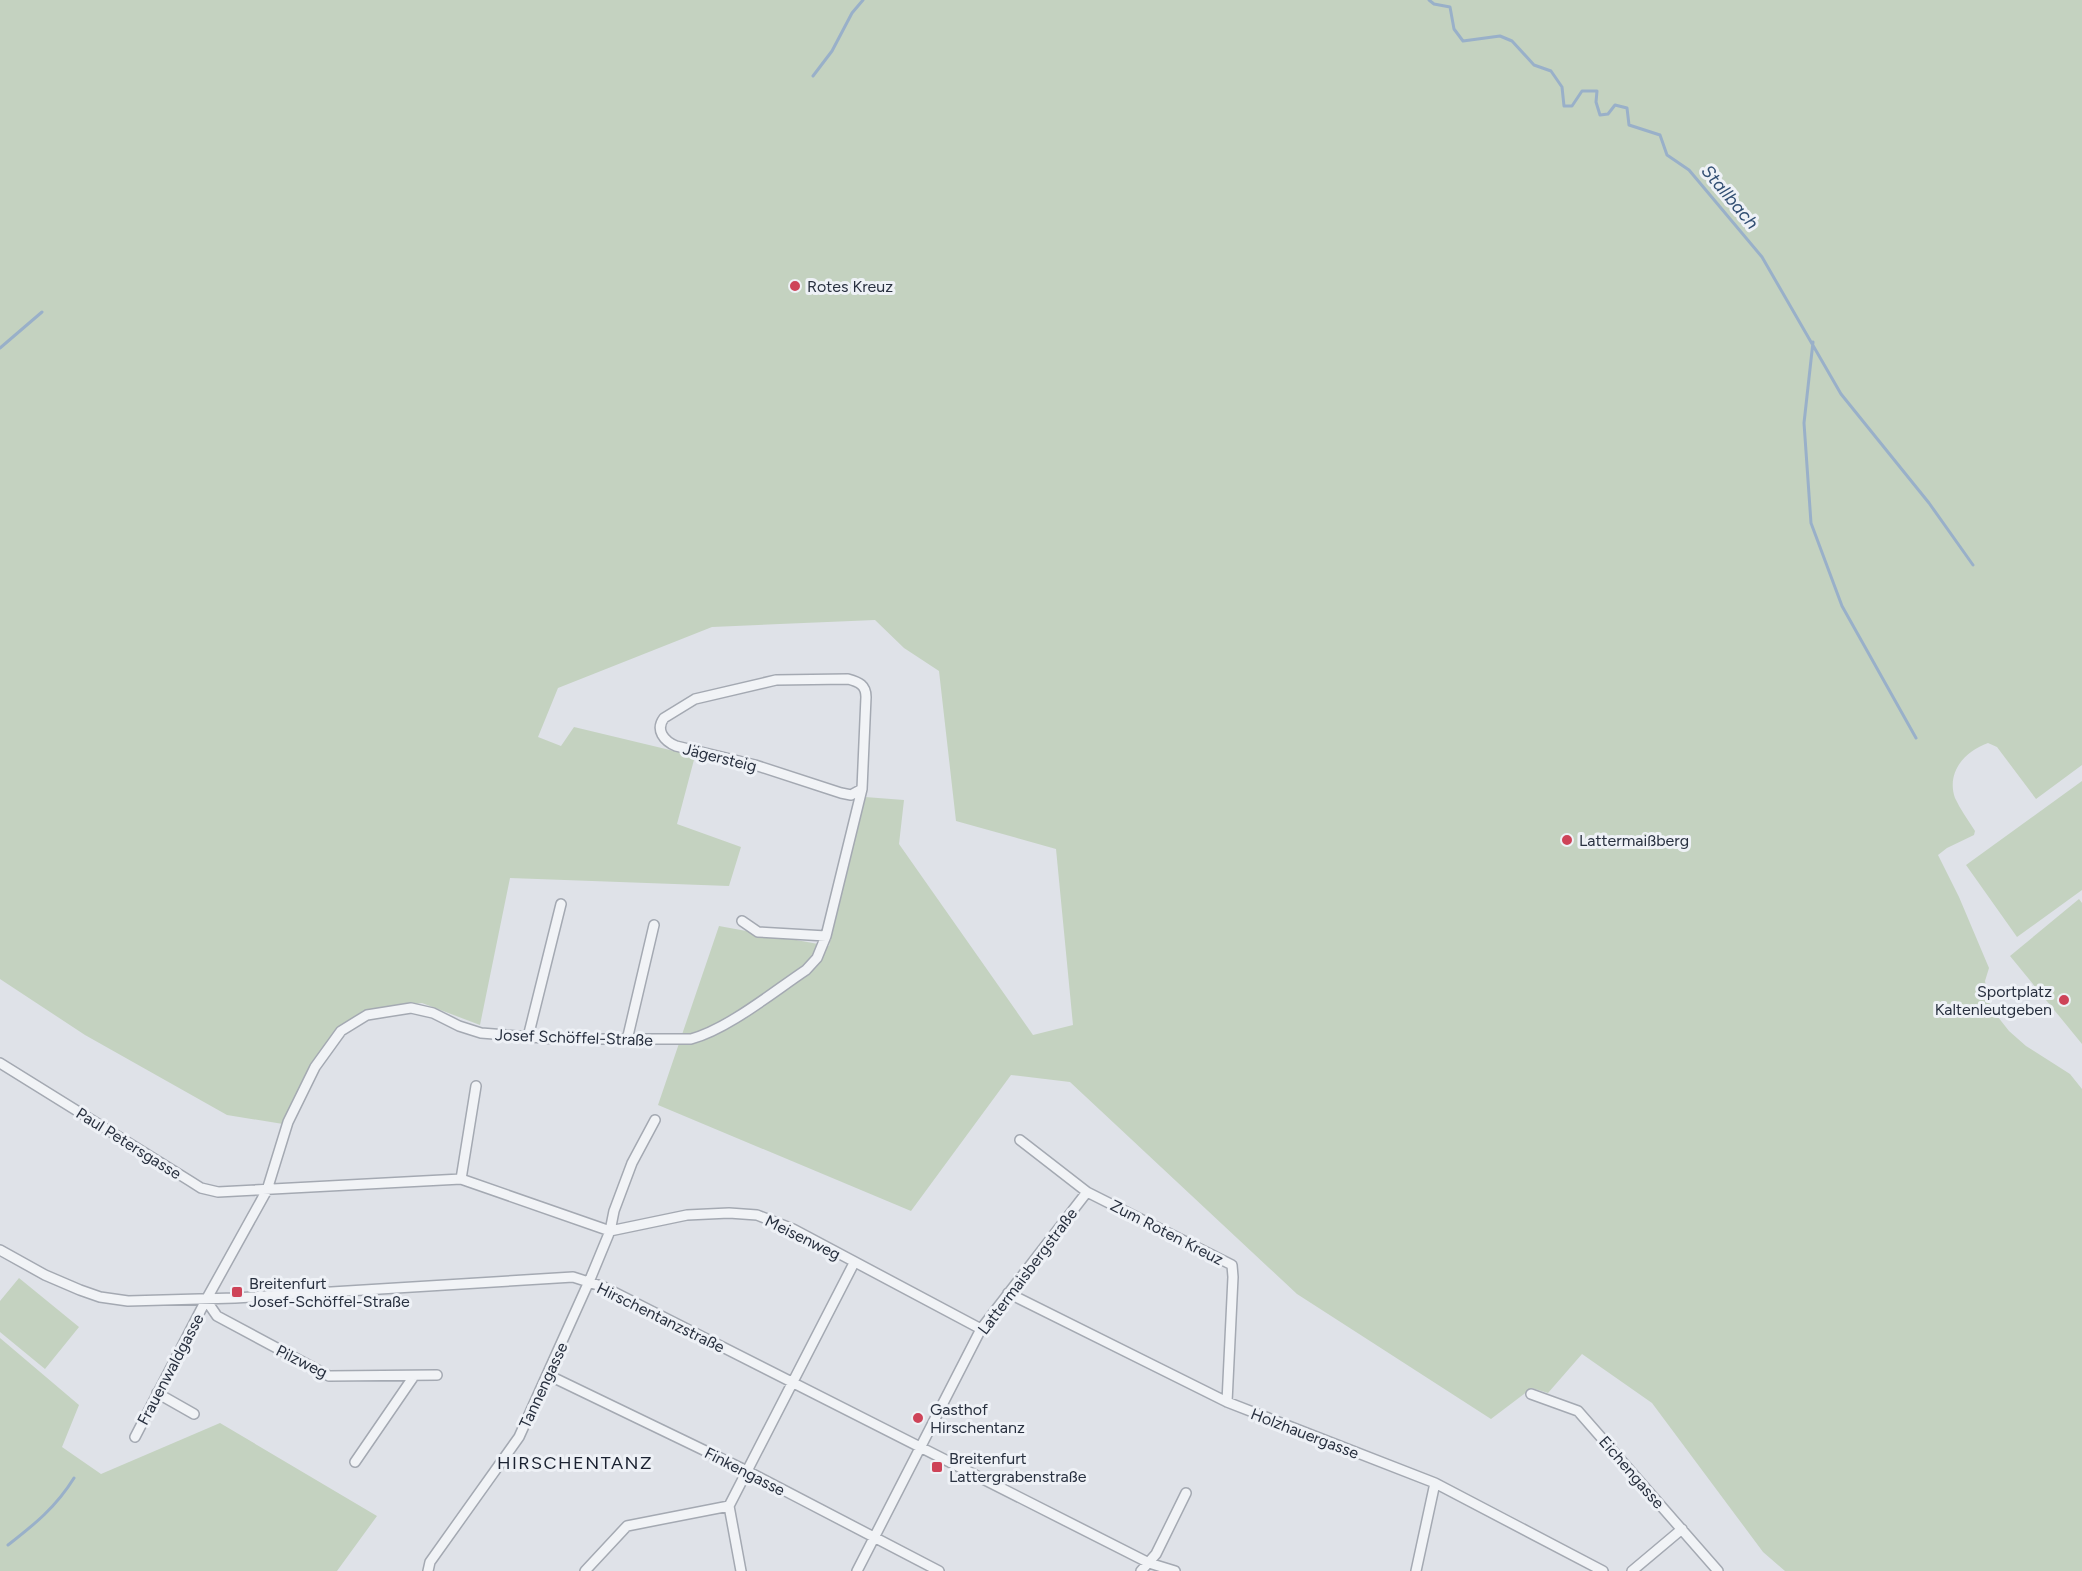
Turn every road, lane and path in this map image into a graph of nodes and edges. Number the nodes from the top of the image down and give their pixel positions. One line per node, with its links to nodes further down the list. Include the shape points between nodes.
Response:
1 (865, 688): 2 (street, Josef Schöffel-Straße); 2 (street, Jägersteig, via 848,679 776,680 695,699 668,714 659,726 663,736 676,746 755,765 841,793 851,795)
2 (862, 789): 6 (street, Josef Schöffel-Straße)
3 (561, 904): 7 (street)
4 (742, 921): 6 (street, via 758,932)
5 (654, 925): 8 (street)
6 (826, 936): 8 (street, Josef Schöffel-Straße, via 810,968 720,1027 691,1039)
7 (528, 1037): 8 (street, Josef Schöffel-Straße); 14 (street, Josef Schöffel-Straße, via 481,1034 411,1008 367,1015 341,1031 315,1067 288,1122)
8 (627, 1040)
9 (0, 1063): 14 (street, Paul Petersgasse, via 201,1188 218,1192)
10 (476, 1086): 13 (street)
11 (655, 1120): 16 (street, via 632,1162)
12 (1020, 1140): 15 (street, Zum Roten Kreuz)
13 (461, 1179): 14 (street); 16 (street)
14 (267, 1190): 21 (street, Josef Schöffel-Straße)
15 (1086, 1192): 20 (street, Lattermaisbergstraße); 29 (street, Zum Roten Kreuz, via 1232,1265)
16 (610, 1231): 18 (street, Meisenweg, via 687,1215 746,1213 793,1229); 19 (street)
17 (0, 1250): 21 (street, Hirschentanzstraße, via 45,1275 100,1297 128,1301)
18 (854, 1263): 22 (street, Meisenweg); 26 (street)
19 (589, 1282): 21 (street, Hirschentanzstraße, via 573,1277); 24 (street, Tannengasse); 26 (street, Hirschentanzstraße)
20 (1008, 1293): 22 (street, Lattermaisbergstraße); 29 (street, Holzhauergasse)
21 (206, 1300): 25 (street, Pilzweg, via 217,1316 328,1376); 27 (street, Frauenwaldgasse)
22 (981, 1329): 32 (street, Lattermaisbergstraße)
23 (437, 1374): 25 (street, Pilzweg)
24 (548, 1375): 34 (street, Finkengasse); 41 (street, Tannengasse, via 519,1437 430,1562)
25 (414, 1376): 33 (street)
26 (792, 1382): 32 (street, Hirschentanzstraße); 34 (street)
27 (157, 1393): 30 (street); 31 (street, Frauenwaldgasse)
28 (1531, 1394): 38 (street, Eichengasse, via 1578,1411)
29 (1227, 1402): 35 (street, Holzhauergasse)
30 (194, 1414)
31 (135, 1437)
32 (920, 1448): 39 (street, Lattermaisbergstraße); 40 (street, Hirschentanzstraße)
33 (355, 1462)
34 (747, 1471): 37 (street); 39 (street, Finkengasse)
35 (1435, 1483): 48 (street); 49 (street, Holzhauergasse)
36 (1186, 1493): 40 (street)
37 (729, 1506): 42 (street, via 627,1526); 43 (street)
38 (1682, 1529): 50 (street); 51 (street, Eichengasse)
39 (875, 1538): 44 (street, Lattermaisbergstraße); 45 (street, Finkengasse)
40 (1149, 1563): 46 (street); 47 (street, Hirschentanzstraße)
41 (428, 1571)
42 (585, 1571)
43 (741, 1571)
44 (857, 1571)
45 (939, 1571)
46 (1140, 1571)
47 (1175, 1571)
48 (1416, 1571)
49 (1603, 1571)
50 (1632, 1571)
51 (1718, 1571)

